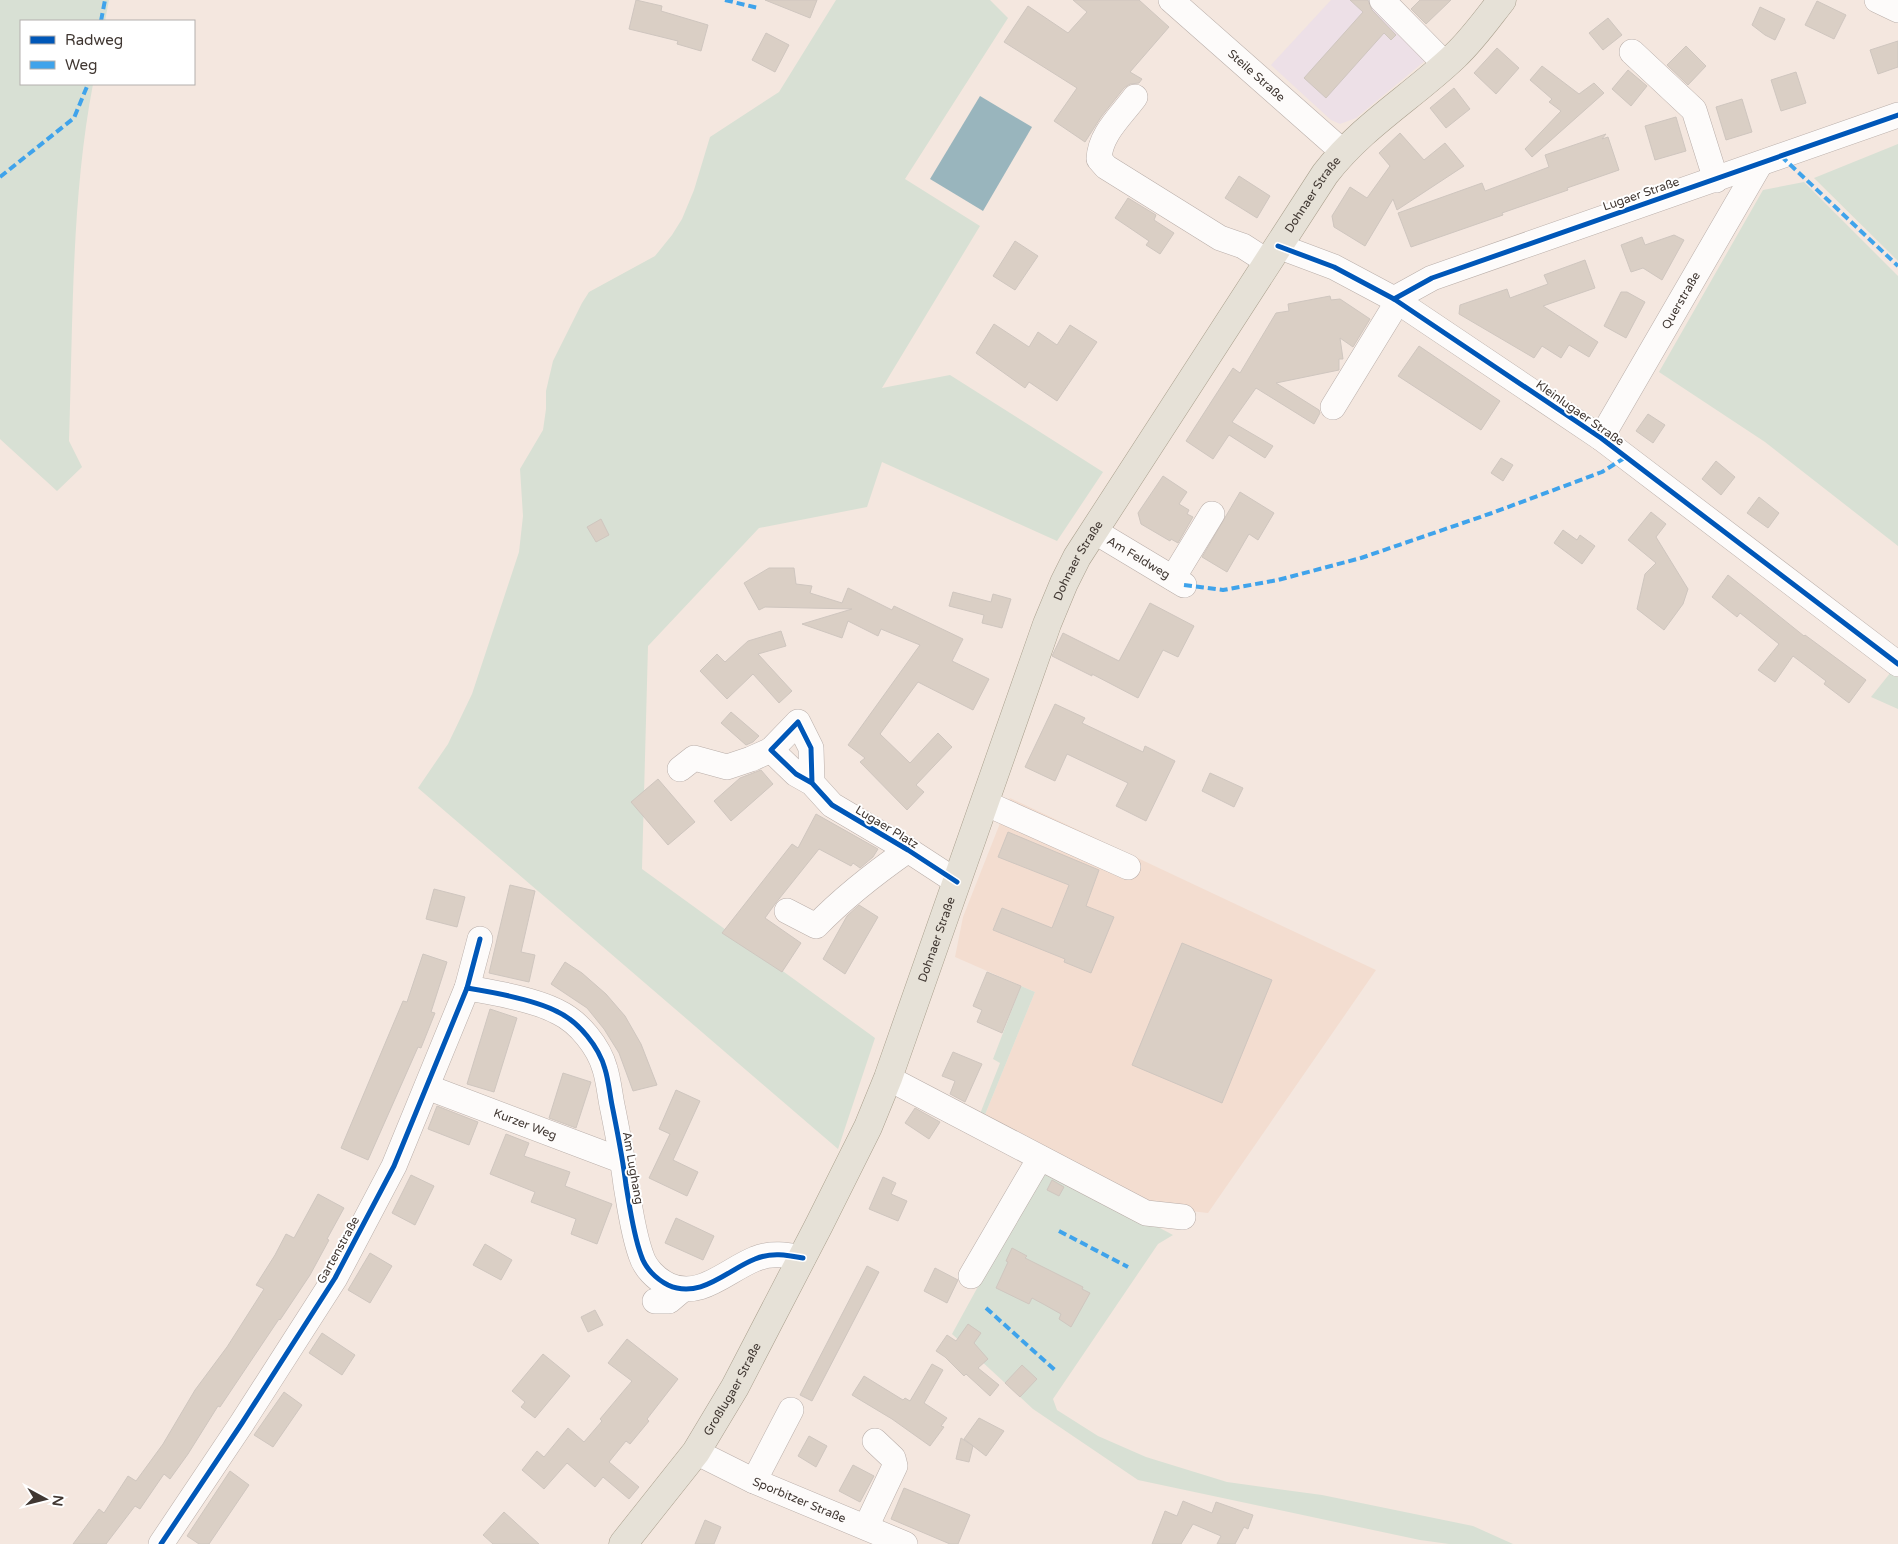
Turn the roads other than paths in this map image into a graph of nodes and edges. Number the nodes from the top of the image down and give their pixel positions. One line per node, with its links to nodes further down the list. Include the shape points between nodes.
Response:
1 (1171, 0): 10 (street, Steile Straße)
2 (1382, 0): 7 (street)
3 (1502, 0): 7 (main road, Dohnaer Straße, via 1480,29)
4 (1877, 0): 5 (street)
5 (1898, 10)
6 (1632, 52): 12 (street, via 1694,110)
7 (1445, 64): 10 (main road, Dohnaer Straße)
8 (1136, 97): 13 (street, Kleinlugaer Straße, via 1104,136 1099,159 1106,167 1220,238)
9 (1898, 115): 11 (street, Lugaer Straße)
10 (1342, 152): 13 (main road, Dohnaer Straße)
11 (1760, 164): 12 (street, Lugaer Straße); 16 (street, Querstraße)
12 (1716, 180): 14 (street, Lugaer Straße, via 1432,278)
13 (1273, 254): 14 (street, Kleinlugaer Straße, via 1334,267); 18 (main road, Dohnaer Straße)
14 (1396, 300): 15 (street); 16 (street, Kleinlugaer Straße)
15 (1333, 407)
16 (1601, 438): 19 (street, Kleinlugaer Straße)
17 (1212, 514): 18 (street, Am Feldweg, via 1179,582)
18 (1094, 531): 23 (main road, Dohnaer Straße, via 1060,591)
19 (1898, 664)
20 (770, 750): 21 (street, via 727,767 694,758); 22 (street, Lugaer Platz, via 796,774); 22 (street, via 798,722 812,748)
21 (680, 769)
22 (812, 783): 24 (street, Lugaer Platz, via 832,806)
23 (985, 803): 25 (street); 26 (main road, Dohnaer Straße)
24 (908, 850): 26 (street, Lugaer Platz); 27 (street, via 843,900 816,926)
25 (1128, 866)
26 (957, 882): 30 (main road, Dohnaer Straße)
27 (787, 911)
28 (480, 939): 29 (street, Gartenstraße)
29 (467, 988): 31 (street, Gartenstraße); 33 (street, Am Lughang, via 544,1006 573,1022 585,1034 605,1068)
30 (888, 1078): 32 (street); 35 (main road, Dohnaer Straße)
31 (427, 1087): 33 (street, Kurzer Weg); 45 (street, Gartenstraße, via 394,1166 335,1278)
32 (1040, 1158): 34 (street, via 1146,1213); 37 (street)
33 (623, 1161): 38 (street, Am Lughang, via 641,1256 655,1277)
34 (1183, 1217)
35 (822, 1220): 36 (main road, Großlugaer Straße)
36 (803, 1258): 38 (street, via 781,1254 763,1256 716,1280); 42 (main road, Großlugaer Straße)
37 (971, 1276)
38 (682, 1290): 39 (street, via 669,1300)
39 (655, 1301)
40 (790, 1410): 43 (street)
41 (875, 1442): 44 (street, via 893,1458 895,1466)
42 (696, 1452): 43 (street, Sporbitzer Straße); 46 (main road, Großlugaer Straße)
43 (754, 1481): 44 (street, Sporbitzer Straße)
44 (866, 1527): 47 (street, Sporbitzer Straße)
45 (161, 1544)
46 (623, 1544)
47 (905, 1544)

